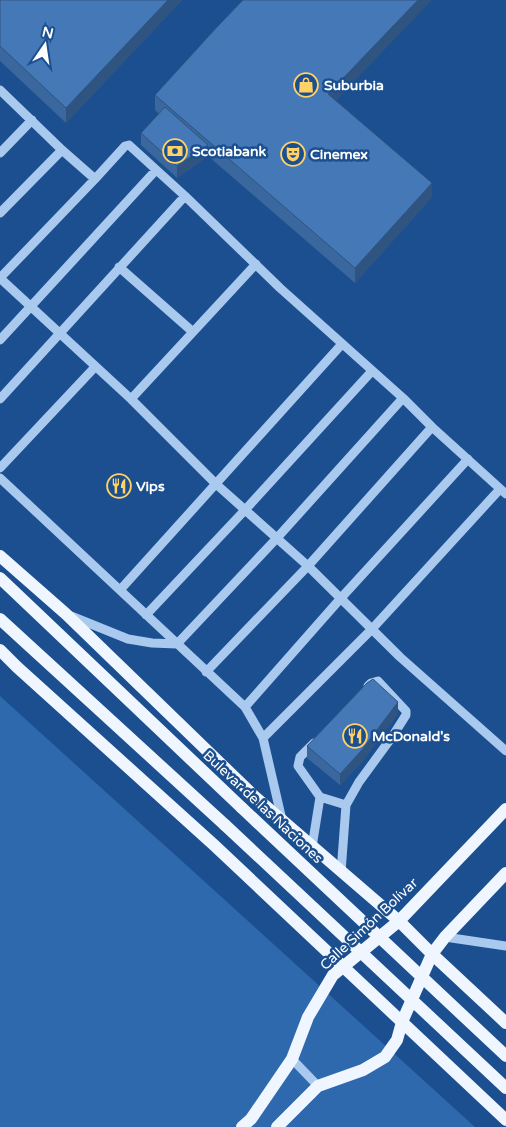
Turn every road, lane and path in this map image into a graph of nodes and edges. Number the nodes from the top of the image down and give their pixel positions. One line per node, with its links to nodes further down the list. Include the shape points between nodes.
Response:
1 (0, 90): 2 (street)
2 (32, 120): 3 (street); 4 (street)
3 (62, 150): 6 (street); 8 (street)
4 (0, 153)
5 (156, 170): 6 (street, via 129,145 124,146); 7 (street); 12 (street)
6 (96, 179): 11 (street)
7 (185, 196): 9 (street); 10 (street)
8 (0, 213)
9 (256, 264): 13 (street); 16 (street)
10 (119, 267): 13 (street); 14 (street)
11 (0, 278): 12 (street)
12 (31, 308): 14 (street); 15 (street)
13 (193, 332): 21 (street)
14 (59, 334): 17 (street); 20 (street)
15 (0, 340)
16 (342, 344): 18 (street); 26 (street)
17 (95, 367): 21 (street); 24 (street)
18 (372, 371): 19 (street); 28 (street)
19 (403, 398): 22 (street); 29 (street)
20 (0, 399)
21 (131, 399): 26 (street)
22 (432, 428): 23 (street); 31 (street)
23 (468, 459): 27 (street); 34 (street)
24 (0, 468)
25 (0, 478): 33 (street)
26 (216, 484): 28 (street); 33 (street)
27 (503, 492): 38 (street)
28 (245, 510): 29 (street); 36 (street)
29 (277, 538): 31 (street); 39 (street)
30 (0, 556): 35 (main road)
31 (308, 566): 34 (street); 41 (street)
32 (0, 578): 61 (main road, Bulevar de las Naciones, bridge)
33 (120, 590): 36 (street)
34 (341, 598): 38 (street); 43 (street)
35 (66, 614): 39 (street, via 128,639); 50 (main road)
36 (146, 615): 39 (street)
37 (0, 619): 64 (main road, bridge)
38 (372, 629): 45 (street); 46 (street)
39 (177, 644): 41 (street)
40 (0, 650): 58 (main road)
41 (206, 672): 43 (street)
42 (364, 690): 48 (street, via 378,681 406,711 406,715)
43 (245, 707): 45 (street)
44 (319, 737): 47 (street, via 300,757 298,766)
45 (263, 738): 50 (street)
46 (506, 751)
47 (320, 797): 48 (street); 51 (street)
48 (346, 805): 52 (street)
49 (506, 809): 54 (main road, Calle Simón Bolívar)
50 (282, 821): 51 (main road)
51 (312, 847): 52 (main road)
52 (341, 872): 54 (main road)
53 (506, 873): 55 (main road)
54 (399, 921): 57 (main road); 58 (main road, Calle Simón Bolívar)
55 (445, 937): 56 (street); 57 (main road)
56 (506, 946)
57 (432, 954): 59 (main road); 60 (main road)
58 (342, 966): 59 (main road); 62 (main road, Calle Simón Bolívar, via 308,1017)
59 (402, 1022): 63 (main road, via 397,1040 385,1057 363,1070); 65 (main road)
60 (506, 1023)
61 (506, 1056)
62 (292, 1059): 63 (street); 66 (main road, Calle Simón Bolívar, via 251,1119)
63 (318, 1086): 67 (main road)
64 (506, 1088)
65 (506, 1120)
66 (242, 1127)
67 (277, 1127)

